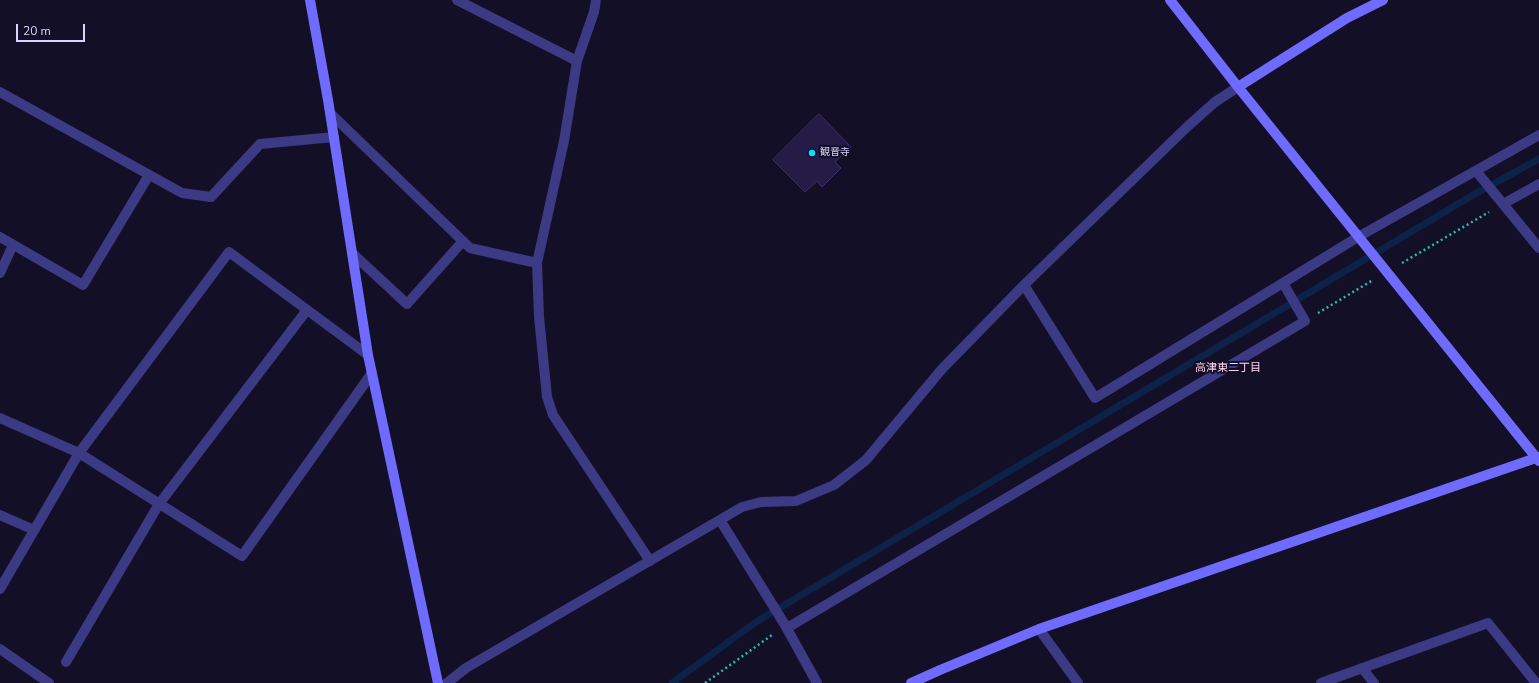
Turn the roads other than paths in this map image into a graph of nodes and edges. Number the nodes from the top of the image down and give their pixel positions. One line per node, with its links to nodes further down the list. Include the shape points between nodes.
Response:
1 (310, 0): 9 (street)
2 (457, 0): 6 (street)
3 (596, 0): 6 (street)
4 (1170, 0): 7 (street)
5 (1383, 0): 7 (street, via 1347,18)
6 (577, 61): 22 (street, via 564,142)
7 (1238, 87): 17 (street); 25 (street, via 1215,102 1188,126)
8 (0, 92): 12 (street)
9 (330, 113): 11 (street); 18 (street)
10 (1539, 135): 13 (street)
11 (334, 137): 12 (street, via 260,144 211,197 182,193); 21 (street)
12 (149, 174): 19 (street, via 83,285)
13 (1479, 174): 15 (street); 17 (street)
14 (1539, 184): 15 (street)
15 (1501, 201): 20 (street)
16 (0, 237): 19 (street)
17 (1361, 240): 24 (street); 31 (street)
18 (463, 241): 21 (street, via 407,304); 22 (street, via 470,248)
19 (13, 245): 23 (street)
20 (1539, 248)
21 (352, 253): 27 (street)
22 (537, 263): 36 (street, via 539,317 547,397 553,415)
23 (0, 273)
24 (1283, 283): 25 (street, via 1095,398); 38 (street, via 1305,321)
25 (1024, 285): 34 (street, via 942,369 866,460 834,485 796,502 761,502 742,507)
26 (307, 310): 27 (street); 30 (street, via 229,252); 32 (street)
27 (368, 354): 28 (street)
28 (372, 373): 32 (street, via 242,556); 44 (street)
29 (0, 418): 30 (street)
30 (80, 453): 32 (street); 35 (street)
31 (1538, 458): 39 (street)
32 (159, 504): 41 (street)
33 (0, 515): 35 (street)
34 (720, 520): 36 (street); 38 (street)
35 (34, 530): 37 (street)
36 (650, 561): 45 (street, via 466,668)
37 (0, 589)
38 (785, 625): 46 (street)
39 (1039, 629): 47 (street); 48 (street)
40 (0, 649): 43 (street)
41 (66, 662)
42 (1362, 668): 49 (street); 50 (street); 51 (street, via 1488,623)
43 (49, 683)
44 (438, 683)
45 (447, 683)
46 (817, 683)
47 (911, 683)
48 (1078, 683)
49 (1321, 683)
50 (1374, 683)
51 (1536, 683)

